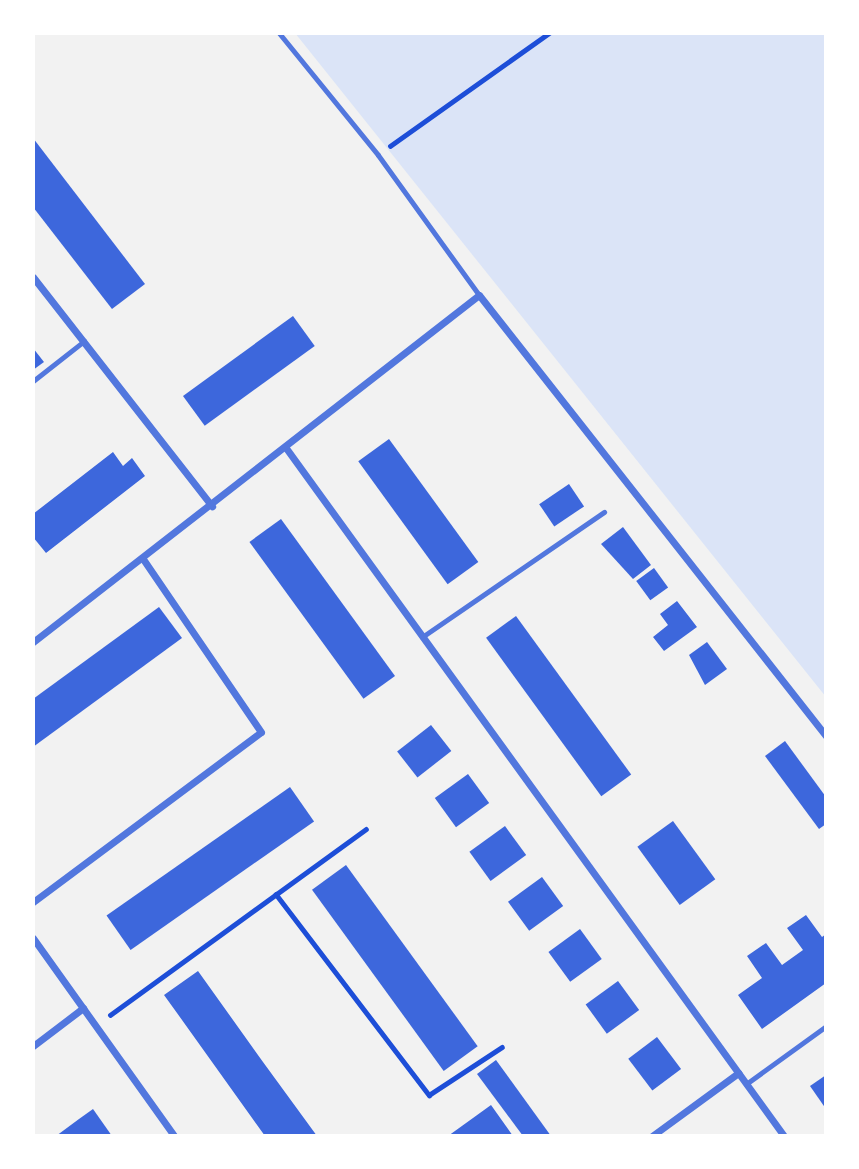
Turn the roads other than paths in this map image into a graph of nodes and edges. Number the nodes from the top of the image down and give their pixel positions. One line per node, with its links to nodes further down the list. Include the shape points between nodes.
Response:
1 (279, 33): 3 (lane, via 378,155)
2 (33, 277): 4 (street)
3 (479, 295): 6 (street); 12 (street)
4 (84, 341): 5 (lane); 7 (street)
5 (33, 381)
6 (286, 448): 7 (street); 10 (street)
7 (212, 506): 9 (street)
8 (604, 512): 10 (lane)
9 (143, 559): 11 (street); 13 (street, via 261,732)
10 (422, 638): 18 (street)
11 (34, 640)
12 (826, 736)
13 (33, 902)
14 (33, 938): 15 (street)
15 (83, 1008): 17 (street); 20 (street)
16 (826, 1026): 19 (lane)
17 (33, 1045)
18 (738, 1073): 19 (street); 21 (street)
19 (746, 1084): 22 (street)
20 (174, 1136)
21 (652, 1136)
22 (783, 1136)

